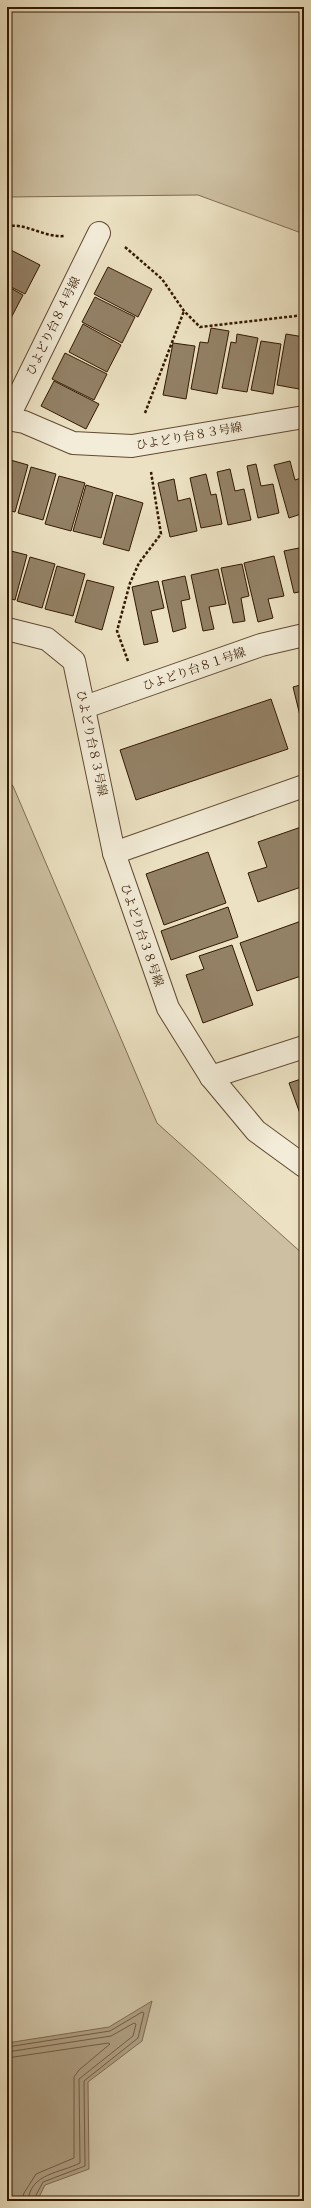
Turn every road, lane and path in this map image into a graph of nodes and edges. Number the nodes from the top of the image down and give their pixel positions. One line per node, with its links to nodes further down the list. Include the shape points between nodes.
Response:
1 (7, 227): 2 (path, via 14,224 53,237)
2 (99, 233): 3 (path, via 121,244 162,279); 6 (street, ひよどり台８４号線)
3 (184, 310): 4 (path, via 200,327); 7 (path)
4 (304, 315)
5 (304, 416): 7 (street, ひよどり台８３号線)
6 (7, 419): 7 (street, ひよどり台８３号線, via 24,422 73,443)
7 (139, 445): 10 (path, via 161,534 139,563 133,576 118,631)
8 (7, 629): 11 (street, ひよどり台８３号線, via 47,639 74,661)
9 (304, 635): 10 (street, ひよどり台８１号線, via 261,645)
10 (137, 688): 11 (street, ひよどり台８１号線)
11 (85, 707): 13 (street, ひよどり台８３号線)
12 (304, 786): 13 (street)
13 (114, 853): 15 (street, ひよどり台３８号線, via 168,1008)
14 (304, 1047): 15 (street)
15 (211, 1077): 16 (street, ひよどり台３８号線, via 256,1131)
16 (304, 1166)

